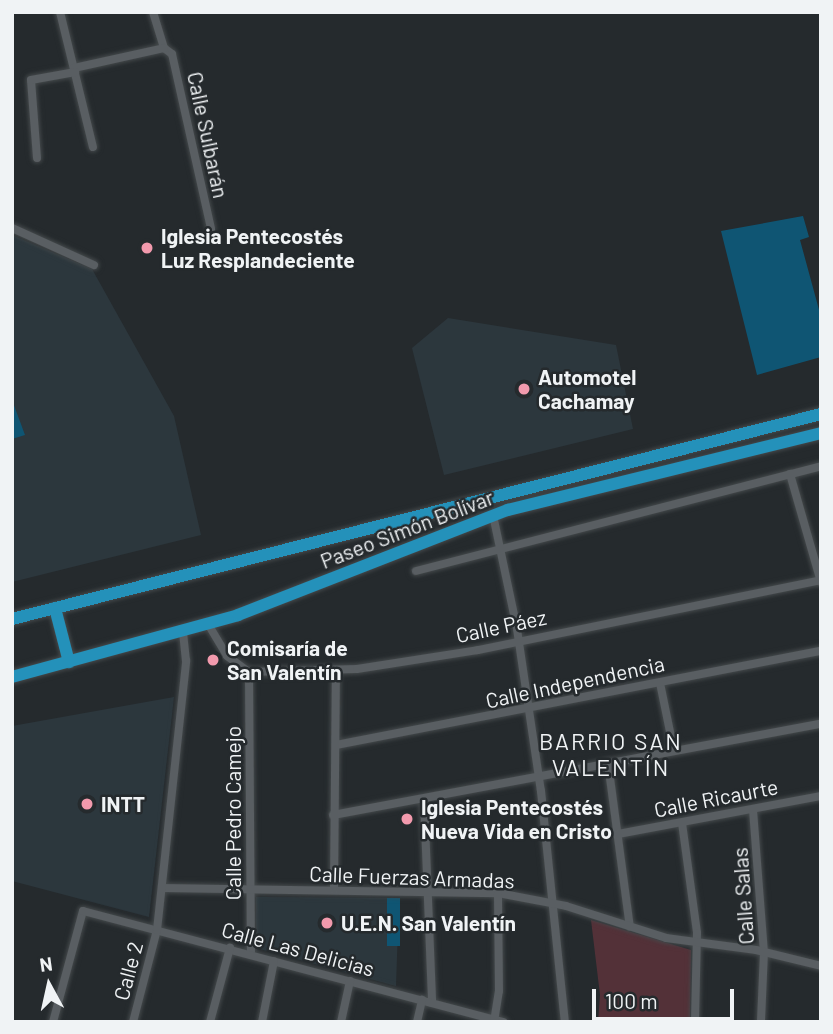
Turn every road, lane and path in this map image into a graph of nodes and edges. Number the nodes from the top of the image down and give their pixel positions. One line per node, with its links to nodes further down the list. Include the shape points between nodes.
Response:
1 (60, 12): 4 (street)
2 (153, 12): 3 (street, Calle Sulbarán)
3 (164, 48): 4 (street); 8 (street, Calle Sulbarán, via 172,54)
4 (75, 70): 5 (street); 6 (street, via 31,80)
5 (93, 147)
6 (37, 158)
7 (12, 228): 9 (street)
8 (211, 229)
9 (94, 265)
10 (821, 414): 18 (main road, Paseo Simón Bolívar)
11 (821, 433): 14 (main road, Paseo Simón Bolívar)
12 (821, 466): 13 (street, Paseo Simón Bolívar)
13 (790, 474): 15 (street, Paseo Simón Bolívar); 17 (street)
14 (493, 515): 15 (street); 20 (main road, Paseo Simón Bolívar)
15 (501, 551): 16 (street, Paseo Simón Bolívar); 22 (street)
16 (416, 571)
17 (821, 581): 22 (street, Calle Páez)
18 (55, 608): 19 (main road, Paseo Simón Bolívar); 24 (main road)
19 (12, 619)
20 (208, 624): 21 (main road, Paseo Simón Bolívar); 26 (street, via 227,656)
21 (183, 632): 24 (main road, Paseo Simón Bolívar); 41 (street, Calle 2, via 186,662)
22 (518, 641): 25 (street, Calle Páez); 29 (street)
23 (821, 651): 28 (street, Calle Independencia)
24 (69, 662): 27 (main road, Paseo Simón Bolívar)
25 (336, 670): 26 (street, Calle Páez); 31 (street)
26 (249, 672): 42 (street, Calle Pedro Camejo)
27 (12, 677)
28 (660, 682): 29 (street, Calle Independencia); 32 (street)
29 (529, 710): 31 (street, Calle Independencia); 34 (street)
30 (821, 724): 32 (street)
31 (336, 745): 38 (street)
32 (674, 751): 33 (street)
33 (608, 763): 34 (street); 40 (street)
34 (539, 776): 36 (street); 46 (street)
35 (821, 796): 37 (street, Calle Ricaurte)
36 (424, 800): 38 (street); 44 (street)
37 (753, 810): 39 (street, Calle Ricaurte); 51 (street, Calle Salas)
38 (333, 815): 43 (street)
39 (682, 823): 40 (street, Calle Ricaurte); 49 (street)
40 (618, 834): 47 (street)
41 (162, 888): 42 (street, Calle Fuerzas Armadas); 48 (street, Calle 2)
42 (251, 890): 43 (street, Calle Fuerzas Armadas); 52 (street, Calle Pedro Camejo)
43 (334, 890): 44 (street, Calle Fuerzas Armadas)
44 (430, 891): 45 (street, Calle Fuerzas Armadas); 57 (street)
45 (498, 893): 46 (street, Calle Fuerzas Armadas); 58 (street)
46 (555, 904): 47 (street, Calle Fuerzas Armadas); 66 (street)
47 (630, 927): 49 (street, Calle Fuerzas Armadas)
48 (157, 930): 50 (street, Calle Las Delicias); 59 (street, Calle Las Delicias, via 83,911); 60 (street, Calle 2)
49 (697, 943): 51 (street, Calle Fuerzas Armadas); 67 (street)
50 (230, 948): 52 (street, Calle Las Delicias); 61 (street)
51 (764, 952): 54 (street, Calle Fuerzas Armadas); 68 (street, Calle Salas)
52 (251, 954): 53 (street, Calle Las Delicias)
53 (274, 961): 55 (street, Calle Las Delicias); 62 (street)
54 (821, 966)
55 (350, 981): 56 (street, Calle Las Delicias); 63 (street)
56 (422, 1000): 57 (street, Calle Las Delicias); 64 (street)
57 (432, 1003): 58 (street, Calle Las Delicias)
58 (495, 1021): 65 (street, Calle Las Delicias)
59 (53, 1022)
60 (133, 1022)
61 (210, 1022)
62 (262, 1022)
63 (341, 1022)
64 (417, 1022)
65 (505, 1022)
66 (565, 1022)
67 (695, 1022)
68 (761, 1022)

